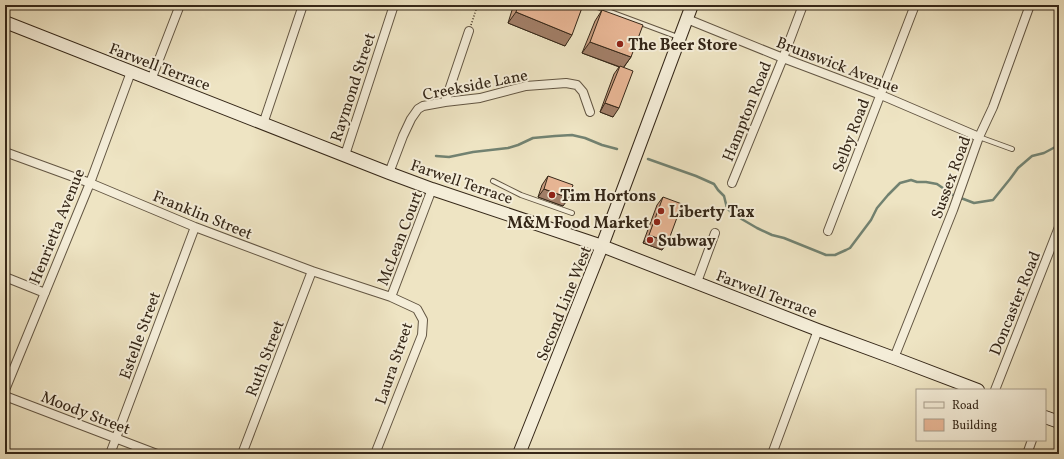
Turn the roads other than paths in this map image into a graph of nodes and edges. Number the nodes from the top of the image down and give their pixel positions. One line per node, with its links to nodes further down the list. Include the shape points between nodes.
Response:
1 (180, 5): 15 (street)
2 (303, 5): 19 (street)
3 (394, 5): 23 (street, Raymond Street)
4 (592, 5): 12 (lane)
5 (692, 5): 9 (street, Second Line West)
6 (803, 5): 13 (street, Hampton Road)
7 (915, 5): 16 (street, Selby Road)
8 (1030, 5): 20 (street, Sussex Road, via 993,107)
9 (687, 19): 12 (street, Second Line West); 13 (street, Brunswick Avenue)
10 (5, 22): 14 (street, Farwell Terrace)
11 (470, 30): 17 (street)
12 (680, 38): 34 (street, Second Line West)
13 (783, 58): 16 (street, Brunswick Avenue); 27 (street, Hampton Road)
14 (131, 72): 15 (street, Farwell Terrace); 26 (street, Henrietta Avenue)
15 (151, 80): 19 (street, Farwell Terrace)
16 (881, 95): 20 (street, Brunswick Avenue); 32 (street, Selby Road)
17 (445, 102): 18 (street, Creekside Lane, via 480,98 526,86 566,83 577,85 583,92); 24 (street, Creekside Lane, via 418,109 403,136)
18 (590, 112)
19 (263, 124): 23 (street, Farwell Terrace)
20 (979, 137): 21 (lane); 41 (street, Sussex Road)
21 (1012, 149)
22 (5, 152): 26 (street, Franklin Street)
23 (345, 155): 24 (street, Farwell Terrace)
24 (389, 173): 28 (street, Farwell Terrace)
25 (493, 181): 29 (lane, via 521,195)
26 (90, 183): 30 (street, Franklin Street); 38 (street, Henrietta Avenue)
27 (732, 183)
28 (432, 189): 34 (street, Farwell Terrace); 39 (street, McLean Court)
29 (572, 213)
30 (195, 227): 35 (street, Franklin Street); 48 (street, Estelle Street)
31 (1059, 227): 43 (street, Doncaster Road)
32 (828, 231)
33 (715, 233): 37 (street)
34 (602, 246): 37 (street, Farwell Terrace); 54 (street, Second Line West)
35 (312, 271): 39 (street, Franklin Street); 52 (street, Ruth Street)
36 (5, 277): 38 (street)
37 (697, 282): 40 (street, Farwell Terrace)
38 (45, 293): 44 (street, Henrietta Avenue)
39 (391, 297): 53 (street, Laura Street, via 417,309 423,320 422,335)
40 (818, 330): 41 (street, Farwell Terrace); 55 (street)
41 (894, 358): 42 (street, Farwell Terrace)
42 (975, 389)
43 (995, 389)
44 (5, 390)
45 (5, 396): 48 (street, Moody Street)
46 (1046, 417): 47 (street)
47 (1059, 422)
48 (116, 438): 50 (street, Estelle Street); 51 (street, Moody Street)
49 (1032, 441): 56 (street)
50 (110, 454)
51 (157, 454)
52 (242, 454)
53 (375, 454)
54 (519, 454)
55 (772, 454)
56 (1027, 454)

